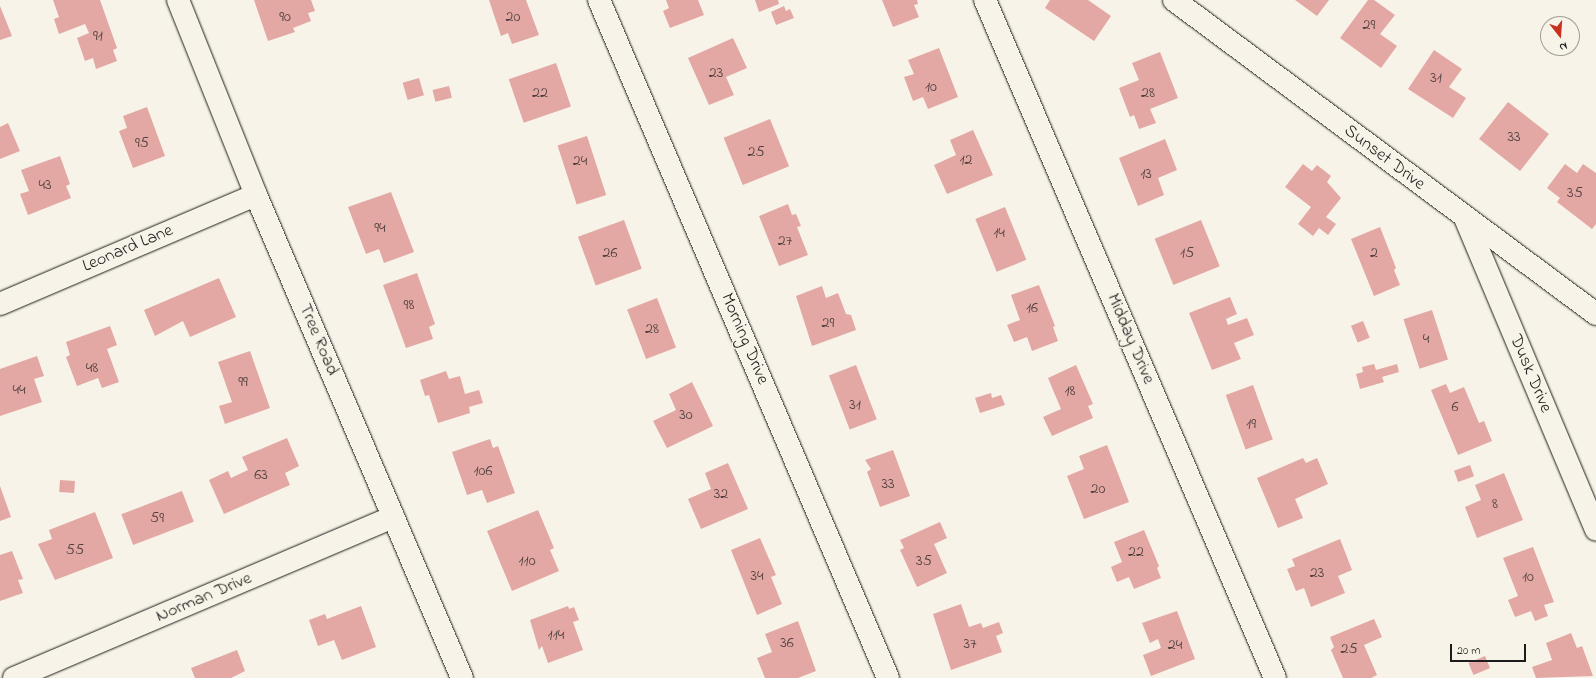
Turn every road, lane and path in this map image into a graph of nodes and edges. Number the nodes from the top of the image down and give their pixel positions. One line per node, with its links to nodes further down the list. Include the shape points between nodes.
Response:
1 (178, 0): 5 (street, Tree Road)
2 (599, 0): 13 (street, Morning Drive)
3 (985, 0): 14 (street, Midday Drive)
4 (1174, 0): 6 (street, Sunset Drive)
5 (256, 195): 7 (street, Leonard Lane); 9 (street, Tree Road)
6 (1465, 218): 8 (street, Sunset Drive); 10 (street, Dusk Drive)
7 (0, 304)
8 (1596, 314)
9 (393, 517): 11 (street, Norman Drive); 12 (street, Tree Road)
10 (1596, 530)
11 (14, 678)
12 (462, 678)
13 (888, 678)
14 (1275, 678)

